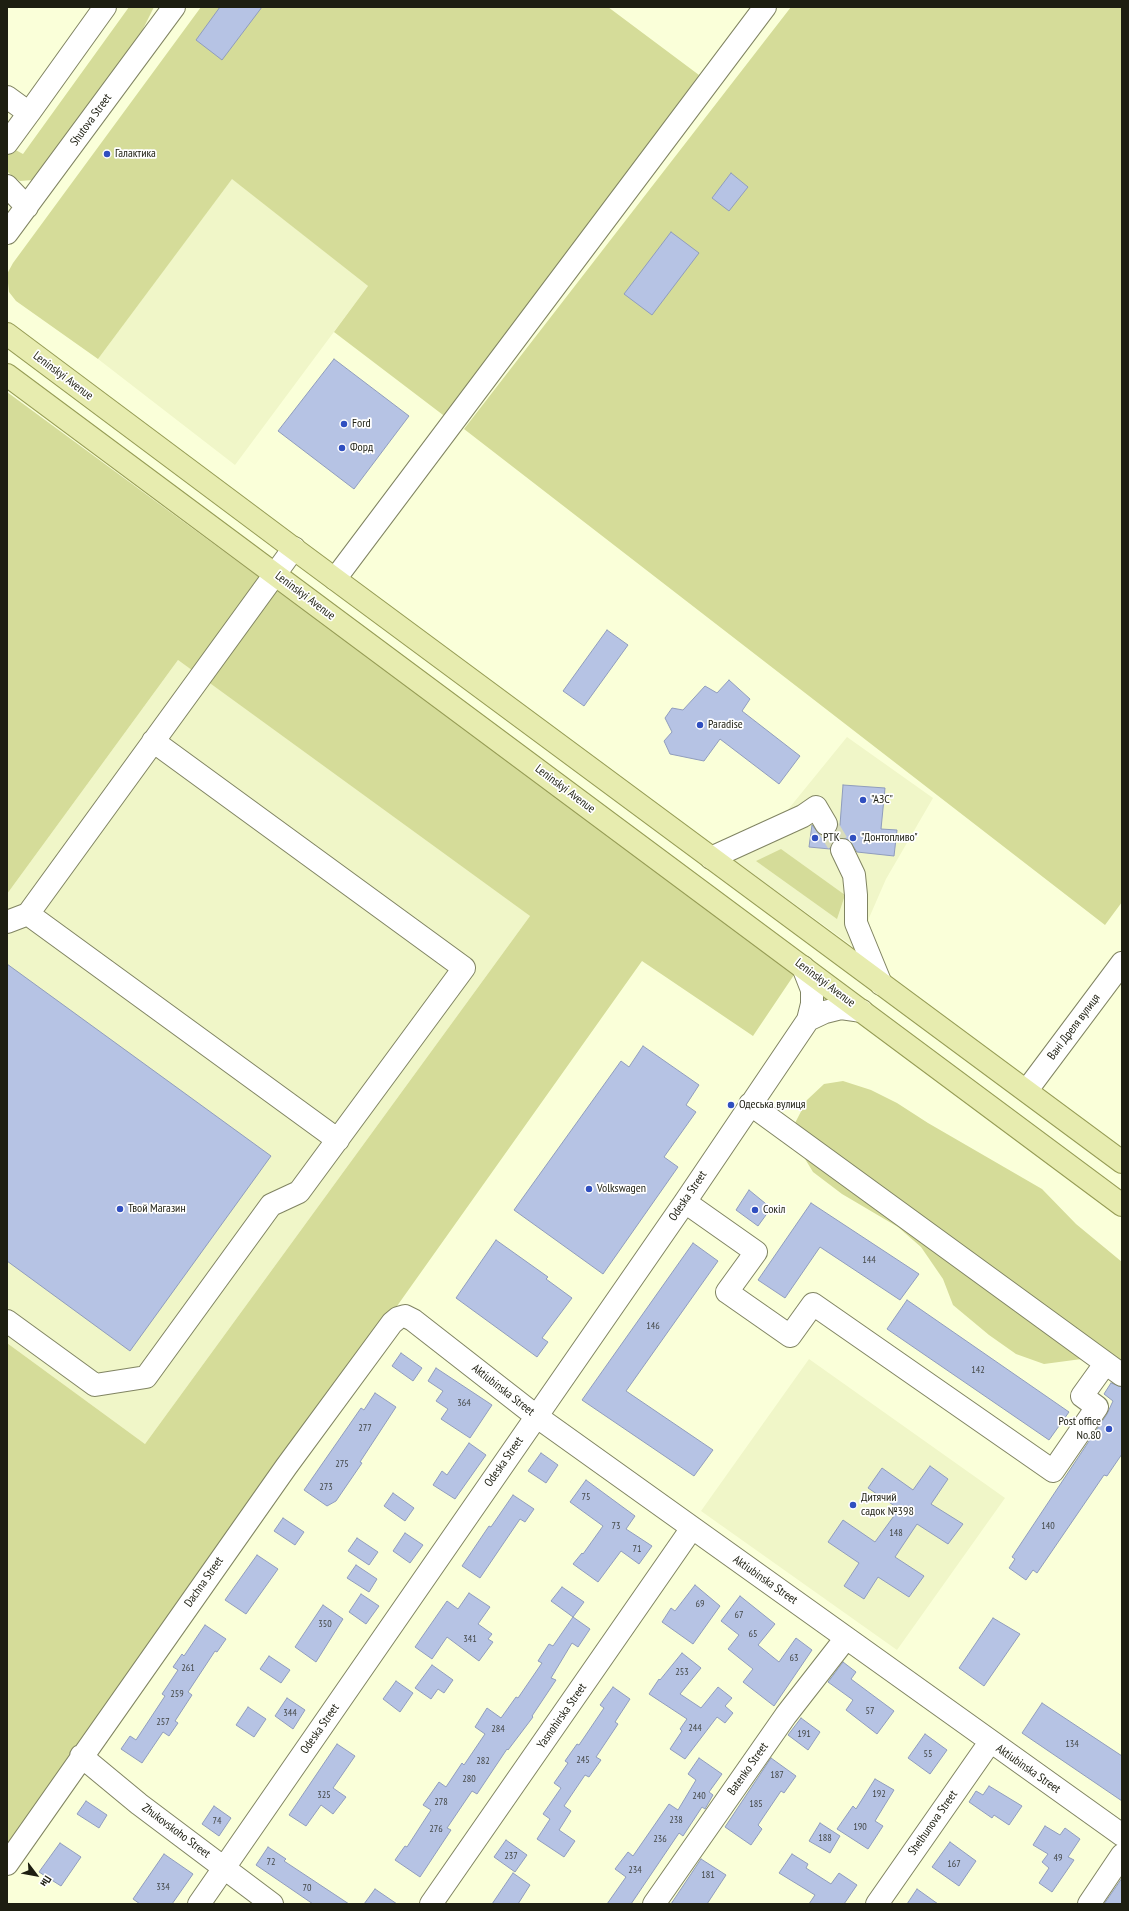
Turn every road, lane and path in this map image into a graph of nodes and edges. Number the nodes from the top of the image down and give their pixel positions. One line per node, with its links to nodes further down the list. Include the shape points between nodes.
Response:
1 (105, 7): 5 (street)
2 (174, 7): 8 (street, Shutova Street)
3 (765, 7): 14 (street)
4 (7, 97): 5 (street)
5 (29, 112): 6 (street)
6 (7, 143)
7 (7, 186): 8 (street)
8 (27, 206): 9 (street, Shutova Street)
9 (7, 232)
10 (7, 334): 12 (main road, Leninskyi Avenue)
11 (7, 375): 13 (main road, Leninskyi Avenue)
12 (294, 548): 13 (street); 14 (main road, Leninskyi Avenue)
13 (275, 573): 15 (street); 22 (main road, Leninskyi Avenue)
14 (335, 579): 18 (main road, Leninskyi Avenue)
15 (153, 741): 19 (street); 30 (street, via 464,968)
16 (826, 824): 18 (street, via 816,807 803,816)
17 (842, 850): 23 (street, via 854,875 856,923)
18 (711, 858): 23 (main road, Leninskyi Avenue)
19 (28, 914): 20 (street); 30 (street)
20 (7, 922)
21 (1122, 963): 28 (street, Вані Дреля вулиця)
22 (804, 967): 24 (main road, Leninskyi Avenue); 25 (street, Odeska Street, via 812,990)
23 (881, 984): 26 (main road, Leninskyi Avenue)
24 (862, 1011): 25 (street, via 842,1008); 27 (main road, Leninskyi Avenue)
25 (808, 1020): 29 (street, Odeska Street)
26 (986, 1061): 27 (main road); 28 (main road, Leninskyi Avenue)
27 (966, 1089): 33 (main road, Leninskyi Avenue)
28 (1027, 1090): 31 (main road, Leninskyi Avenue)
29 (750, 1104): 32 (street, Odeska Street); 36 (street)
30 (338, 1140): 35 (street, via 299,1192 271,1205 146,1377 95,1385)
31 (1122, 1162)
32 (685, 1202): 36 (street, via 756,1252 727,1292 790,1336 813,1304 1053,1471 1098,1407 1082,1396); 37 (street, Odeska Street)
33 (1122, 1204)
34 (413, 1320): 37 (street, Aktiubinska Street); 41 (street, Dachna Street, via 405,1316 392,1322 281,1473)
35 (7, 1321)
36 (1114, 1370)
37 (536, 1416): 38 (street, Aktiubinska Street); 45 (street, Odeska Street)
38 (692, 1528): 39 (street, Aktiubinska Street); 48 (street, Yasnohirska Street)
39 (846, 1638): 40 (street, Aktiubinska Street); 49 (street, Batenko Street, via 786,1715)
40 (990, 1742): 42 (street, Aktiubinska Street); 50 (street, Shelhunova Street)
41 (81, 1756): 44 (street, Dachna Street); 45 (street, Zhukovskoho Street, via 139,1804)
42 (1122, 1835)
43 (1122, 1855): 51 (street)
44 (7, 1864)
45 (224, 1868): 46 (street, Odeska Street); 47 (street, Zhukovskoho Street)
46 (199, 1904)
47 (272, 1904)
48 (431, 1904)
49 (654, 1904)
50 (877, 1904)
51 (1089, 1904)

